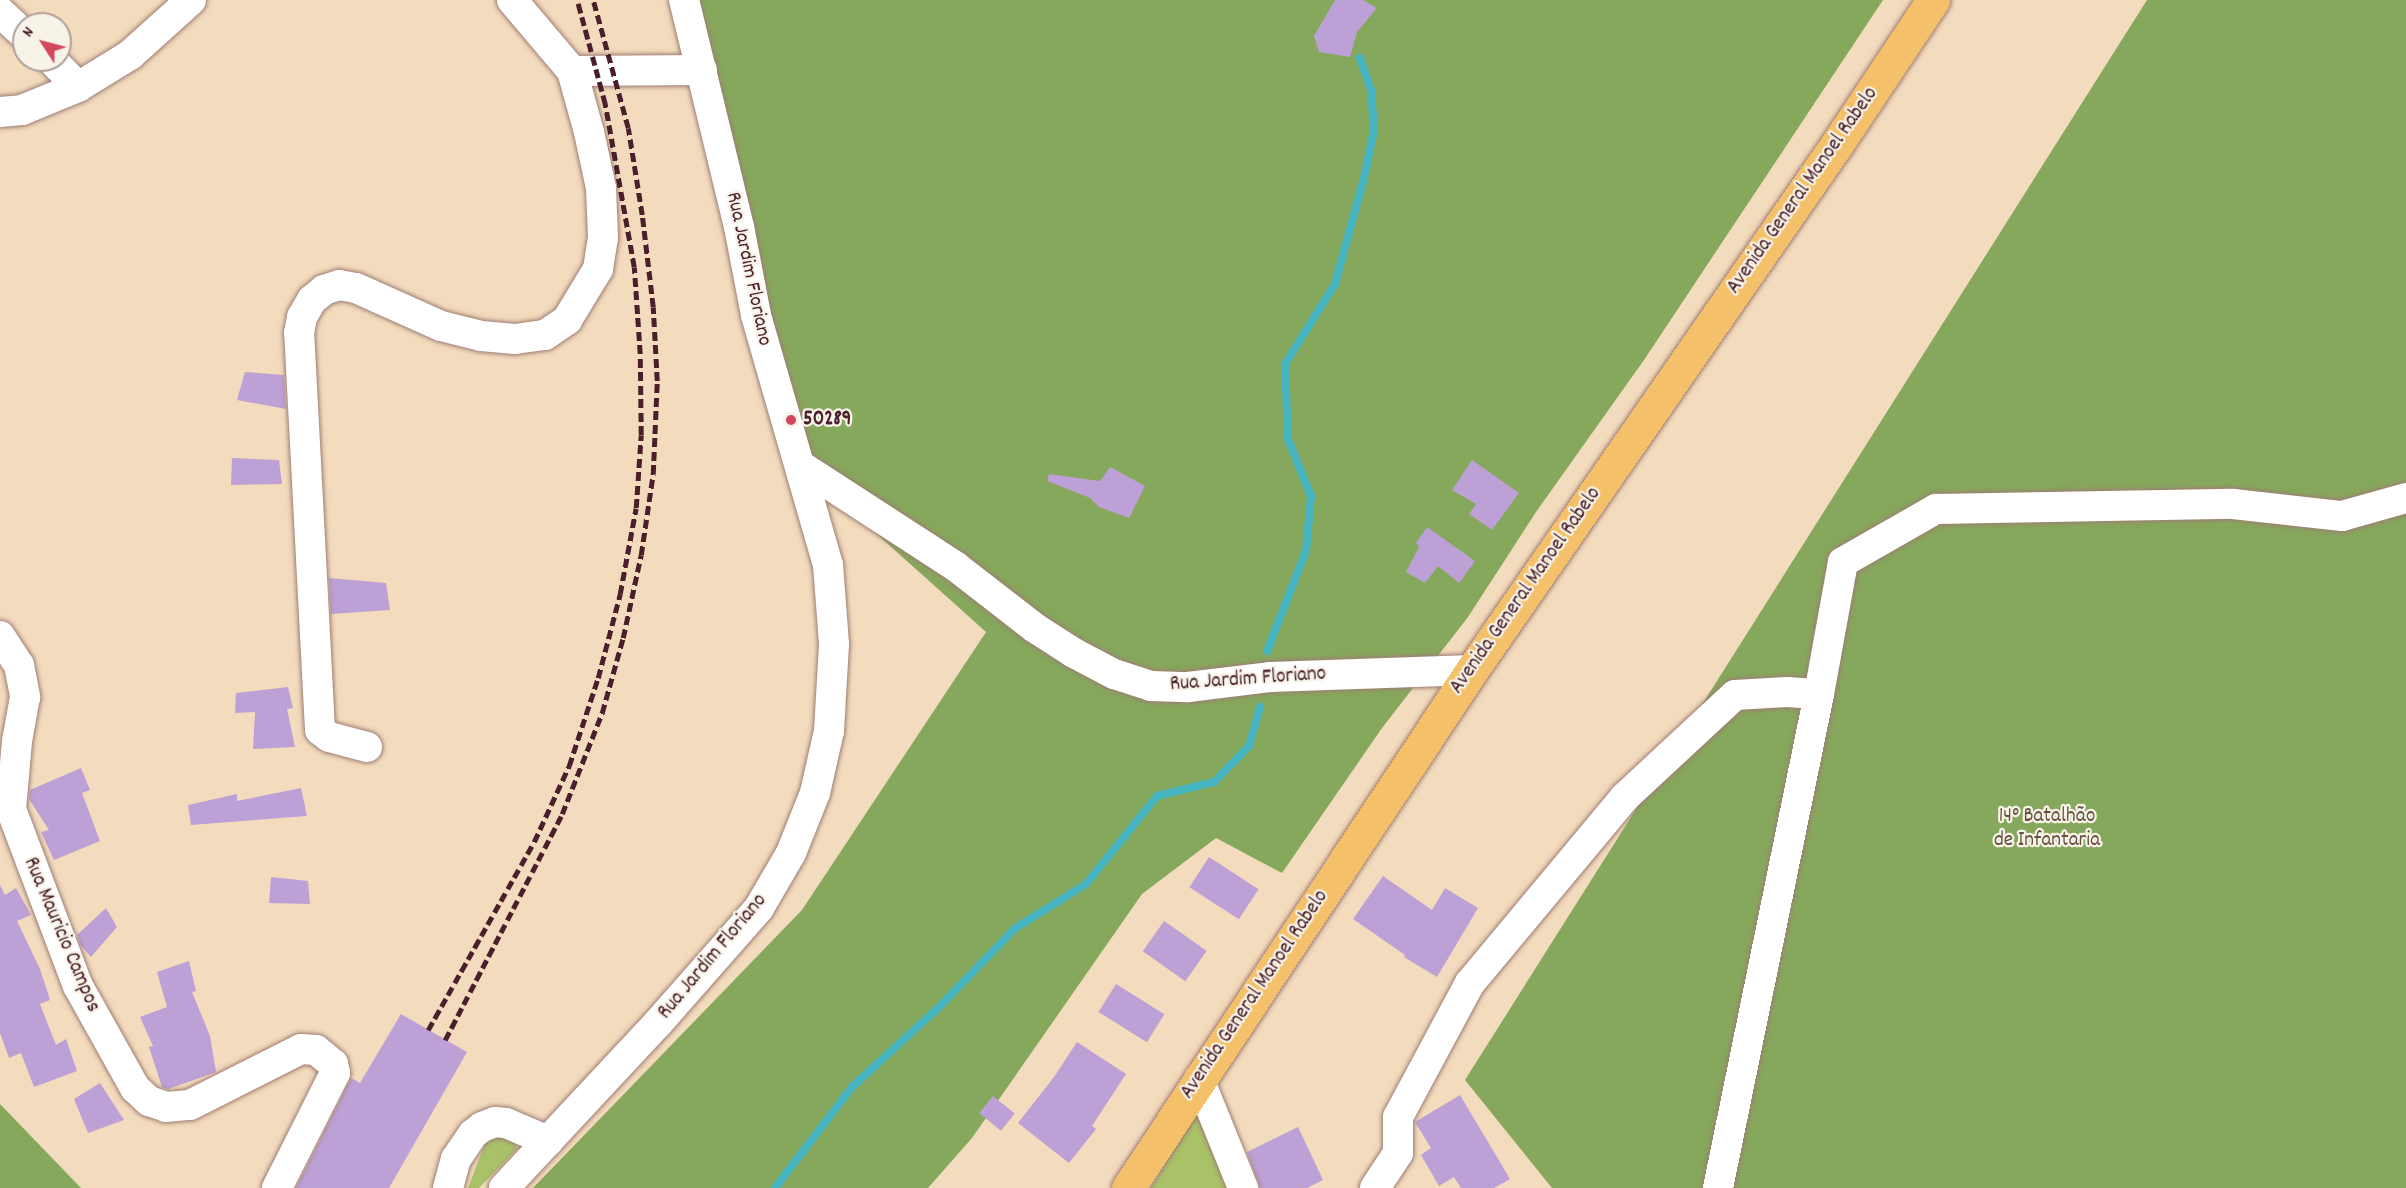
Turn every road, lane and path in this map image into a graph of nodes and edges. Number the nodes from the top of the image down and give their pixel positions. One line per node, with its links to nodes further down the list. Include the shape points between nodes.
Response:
1 (191, 0): 10 (street, via 130,55)
2 (512, 0): 8 (street)
3 (684, 0): 7 (street, Rua Jardim Floriano)
4 (1933, 0): 15 (main road, Avenida General Manoel Rabelo)
5 (0, 12): 6 (street)
6 (12, 23)
7 (702, 70): 8 (street); 12 (street, Rua Jardim Floriano, via 756,315)
8 (572, 71): 17 (street, via 601,188 603,237 598,269 567,320 545,335 515,339 481,336 441,326 356,288 339,285 318,295 302,317 299,333 320,730 329,737)
9 (64, 72): 10 (street)
10 (78, 87): 11 (street, via 22,110)
11 (0, 112)
12 (801, 466): 15 (street, Rua Jardim Floriano, via 955,566 1074,653 1114,674 1151,686 1188,687 1271,677); 20 (street, Rua Jardim Floriano, via 828,565 834,644 829,731 815,793 791,853 759,908)
13 (2406, 498): 16 (street, via 2342,516 2233,504 1936,509 1843,562)
14 (0, 636): 18 (street, Rua Mauricio Campos, via 19,665 25,698)
15 (1472, 670): 19 (main road, Avenida General Manoel Rabelo)
16 (1819, 694): 26 (street, via 1735,696 1624,798 1470,982 1398,1117 1398,1153); 27 (street)
17 (367, 747)
18 (6, 811): 21 (street, Rua Mauricio Campos, via 78,986 135,1088 149,1101 166,1107 190,1105 301,1048 316,1050 333,1064 335,1073)
19 (1199, 1079): 24 (main road, Avenida General Manoel Rabelo); 25 (street)
20 (548, 1141): 22 (street, via 506,1123 482,1127 456,1159); 23 (street, Rua Jardim Floriano)
21 (277, 1188)
22 (448, 1188)
23 (504, 1188)
24 (1128, 1188)
25 (1243, 1188)
26 (1375, 1188)
27 (1718, 1188)

